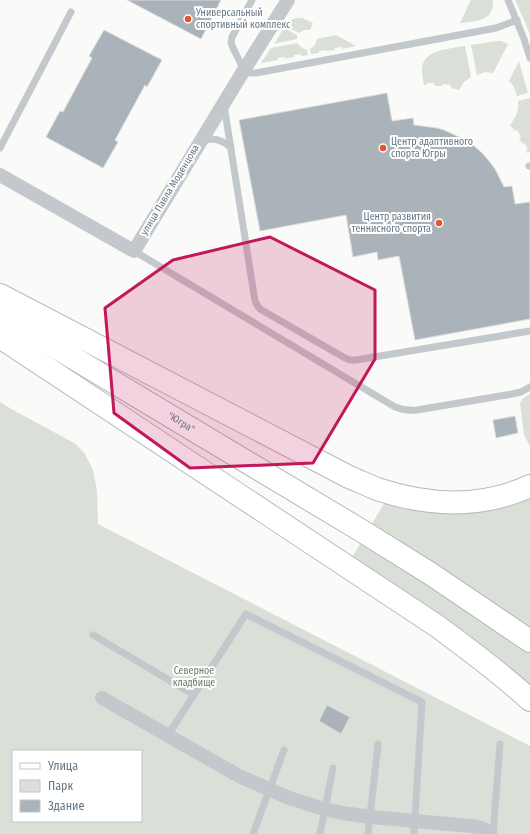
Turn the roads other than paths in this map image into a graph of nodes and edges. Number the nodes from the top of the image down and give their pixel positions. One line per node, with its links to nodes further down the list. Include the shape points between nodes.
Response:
1 (252, 0): 7 (lane, via 231,42)
2 (288, 0): 7 (street, улица Павла Моденцова)
3 (508, 0): 5 (lane)
4 (71, 12): 10 (lane)
5 (517, 20): 6 (lane); 7 (lane, via 496,28 270,71 250,73)
6 (530, 58)
7 (244, 70): 8 (street, улица Павла Моденцова)
8 (224, 104): 9 (street, улица Павла Моденцова); 11 (lane)
9 (200, 142): 11 (lane, via 211,138 217,139); 13 (street, улица Павла Моденцова)
10 (0, 148)
11 (231, 148): 16 (lane, via 255,301 260,309 350,360)
12 (0, 175): 13 (street)
13 (134, 251): 18 (lane, via 402,410 417,410 512,394)
14 (0, 295): 19 (main road, via 342,473 376,488 404,497 457,503 501,496)
15 (0, 314): 21 (main road, "Югра", via 362,531)
16 (530, 331)
17 (0, 337): 24 (main road, via 437,626)
18 (530, 387)
19 (530, 486)
20 (93, 635): 22 (lane)
21 (530, 640)
22 (194, 695): 25 (lane); 33 (lane, via 246,614 422,702)
23 (102, 698): 25 (street)
24 (530, 700)
25 (168, 735): 30 (street, via 239,776)
26 (378, 744): 32 (lane)
27 (500, 744): 38 (lane)
28 (284, 750): 30 (lane)
29 (333, 768): 31 (lane)
30 (270, 790): 31 (street); 34 (lane)
31 (324, 809): 32 (street); 35 (lane)
32 (370, 816): 33 (street); 36 (lane)
33 (415, 827): 37 (street, via 480,828)
34 (253, 834)
35 (320, 834)
36 (368, 834)
37 (490, 834)
38 (493, 834)

